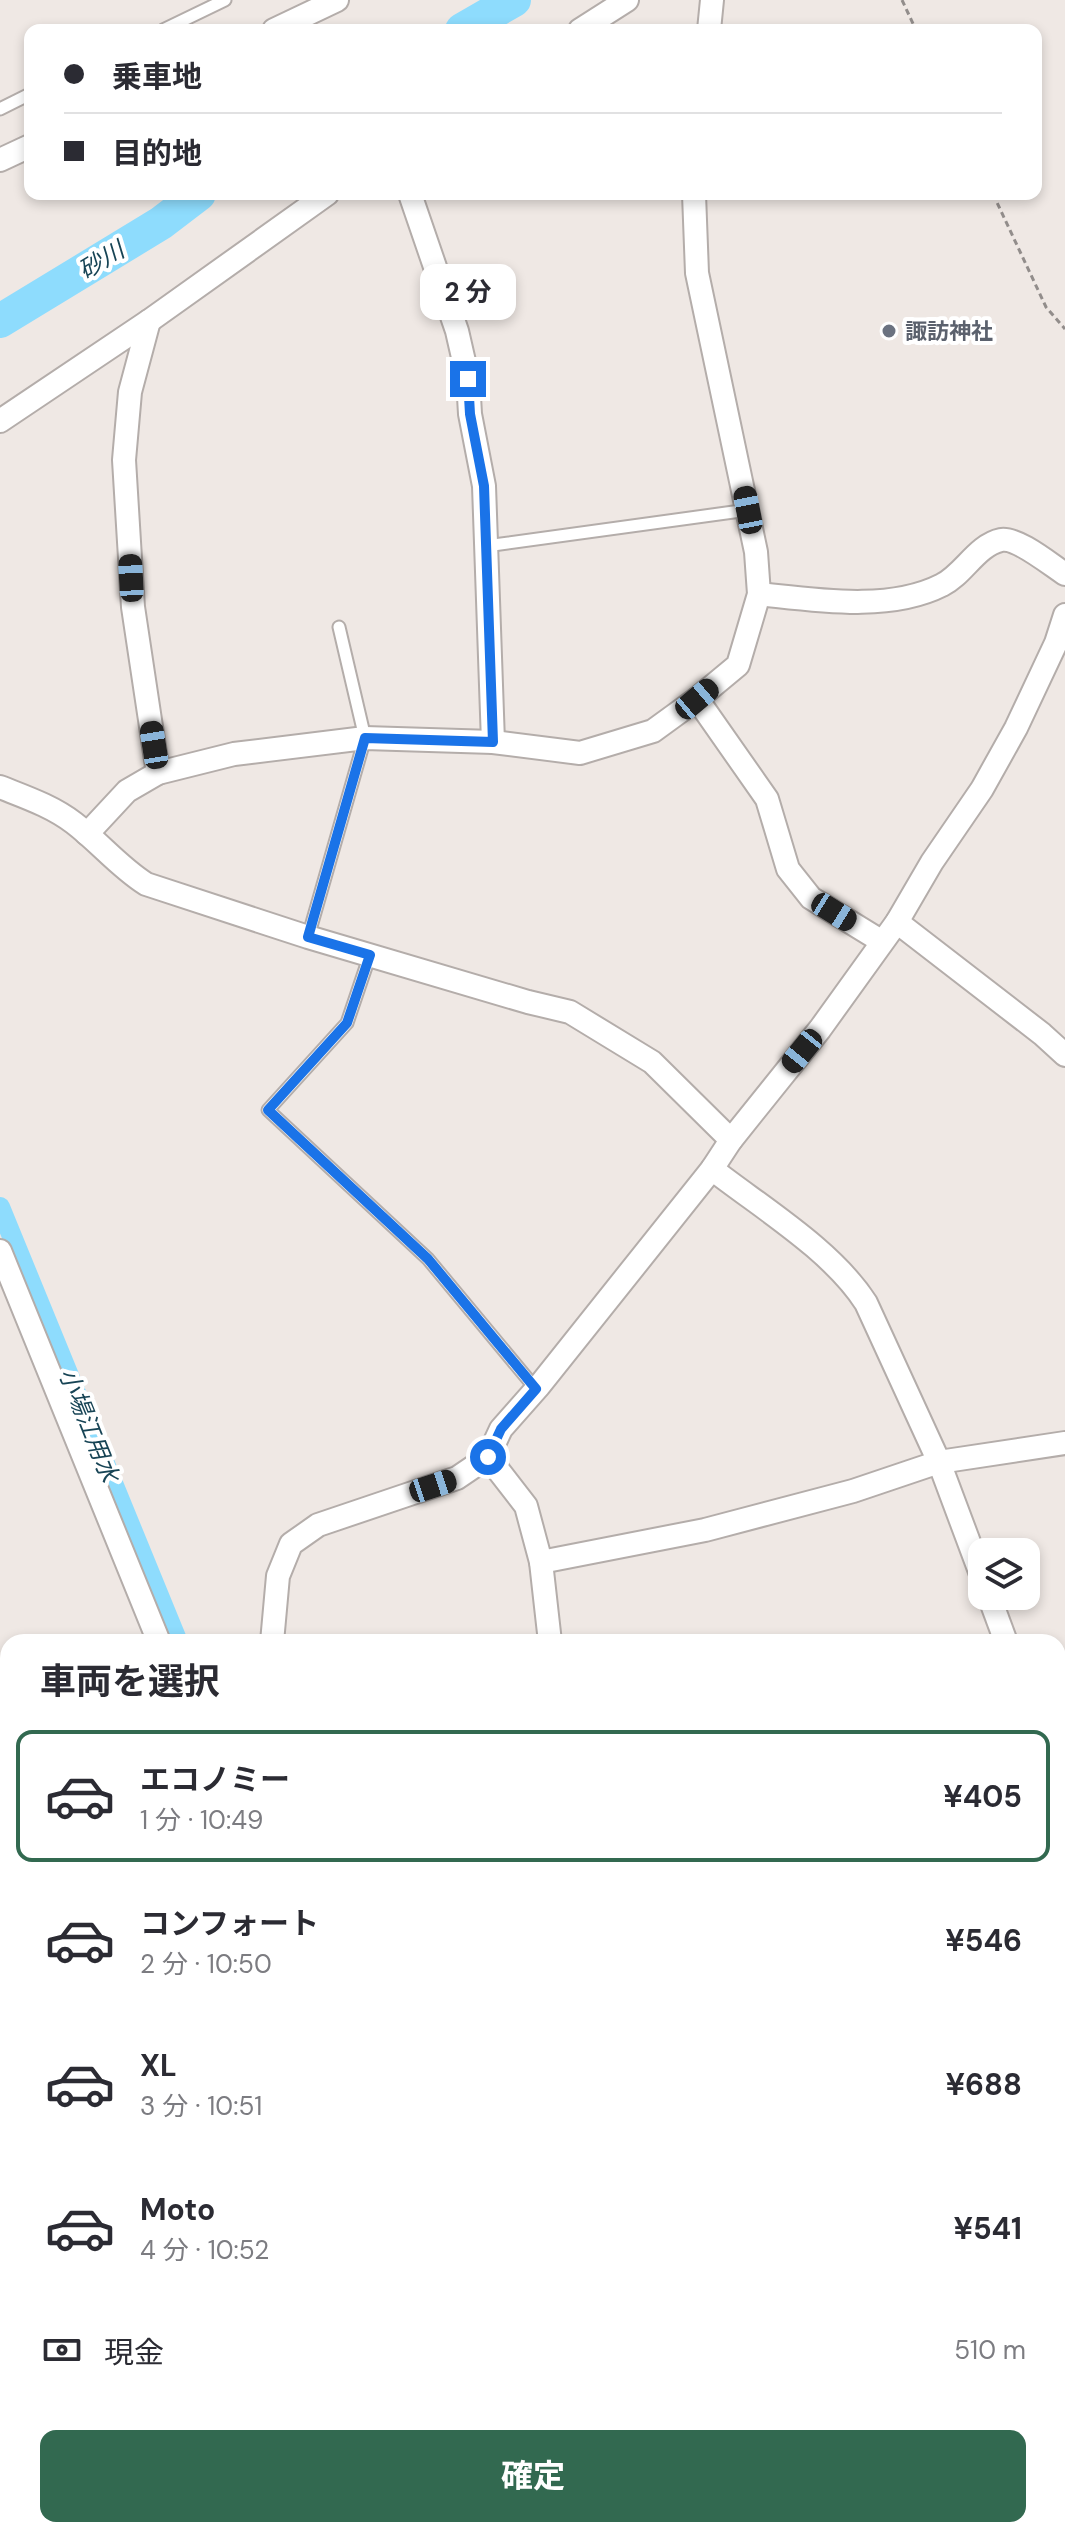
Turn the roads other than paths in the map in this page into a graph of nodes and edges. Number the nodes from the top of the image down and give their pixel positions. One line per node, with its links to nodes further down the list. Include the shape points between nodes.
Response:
1 (225, 0): 5 (lane)
2 (337, 0): 6 (street)
3 (627, 0): 7 (street)
4 (712, 0): 8 (street)
5 (175, 24)
6 (287, 24)
7 (589, 24)
8 (710, 24)
9 (24, 97): 10 (lane)
10 (0, 109)
11 (24, 149): 12 (street)
12 (0, 160)
13 (319, 200): 16 (street)
14 (412, 200): 19 (street, via 468,379 484,486)
15 (694, 200): 18 (street, via 697,273)
16 (149, 321): 17 (street); 27 (street, via 130,392 124,460 133,607)
17 (0, 421)
18 (748, 510): 19 (lane); 21 (street)
19 (486, 546): 26 (street)
20 (1065, 574): 21 (street, via 1014,541 1002,539 945,584 923,593 834,603)
21 (759, 594): 24 (street, via 738,665)
22 (1065, 615): 30 (street, via 1016,728)
23 (339, 627): 25 (lane)
24 (697, 699): 26 (street, via 653,731 580,753); 32 (street, via 767,799 788,869 811,898)
25 (365, 738): 26 (street); 27 (street, via 234,754); 31 (lane)
26 (493, 742)
27 (158, 773): 29 (street, via 127,791)
28 (0, 787): 29 (street, via 46,806)
29 (87, 834): 31 (street, via 146,884)
30 (897, 922): 32 (street); 34 (street)
31 (308, 937): 33 (street)
32 (881, 941): 35 (street, via 820,1029)
33 (370, 955): 35 (street, via 570,1012 652,1062); 38 (lane, via 347,1023 268,1110 428,1259)
34 (1065, 1055)
35 (731, 1140): 36 (street)
36 (712, 1169): 38 (street); 41 (street, via 852,1282)
37 (0, 1251): 45 (street)
38 (536, 1389): 40 (street, via 501,1429)
39 (1065, 1443): 41 (street)
40 (488, 1457): 43 (street, via 526,1506); 46 (street, via 457,1478 318,1525 291,1544 278,1576)
41 (939, 1462): 42 (street); 43 (street, via 705,1530)
42 (968, 1540)
43 (541, 1562): 47 (street)
44 (994, 1610): 48 (street)
45 (156, 1634)
46 (273, 1634)
47 (549, 1634)
48 (1003, 1634)

